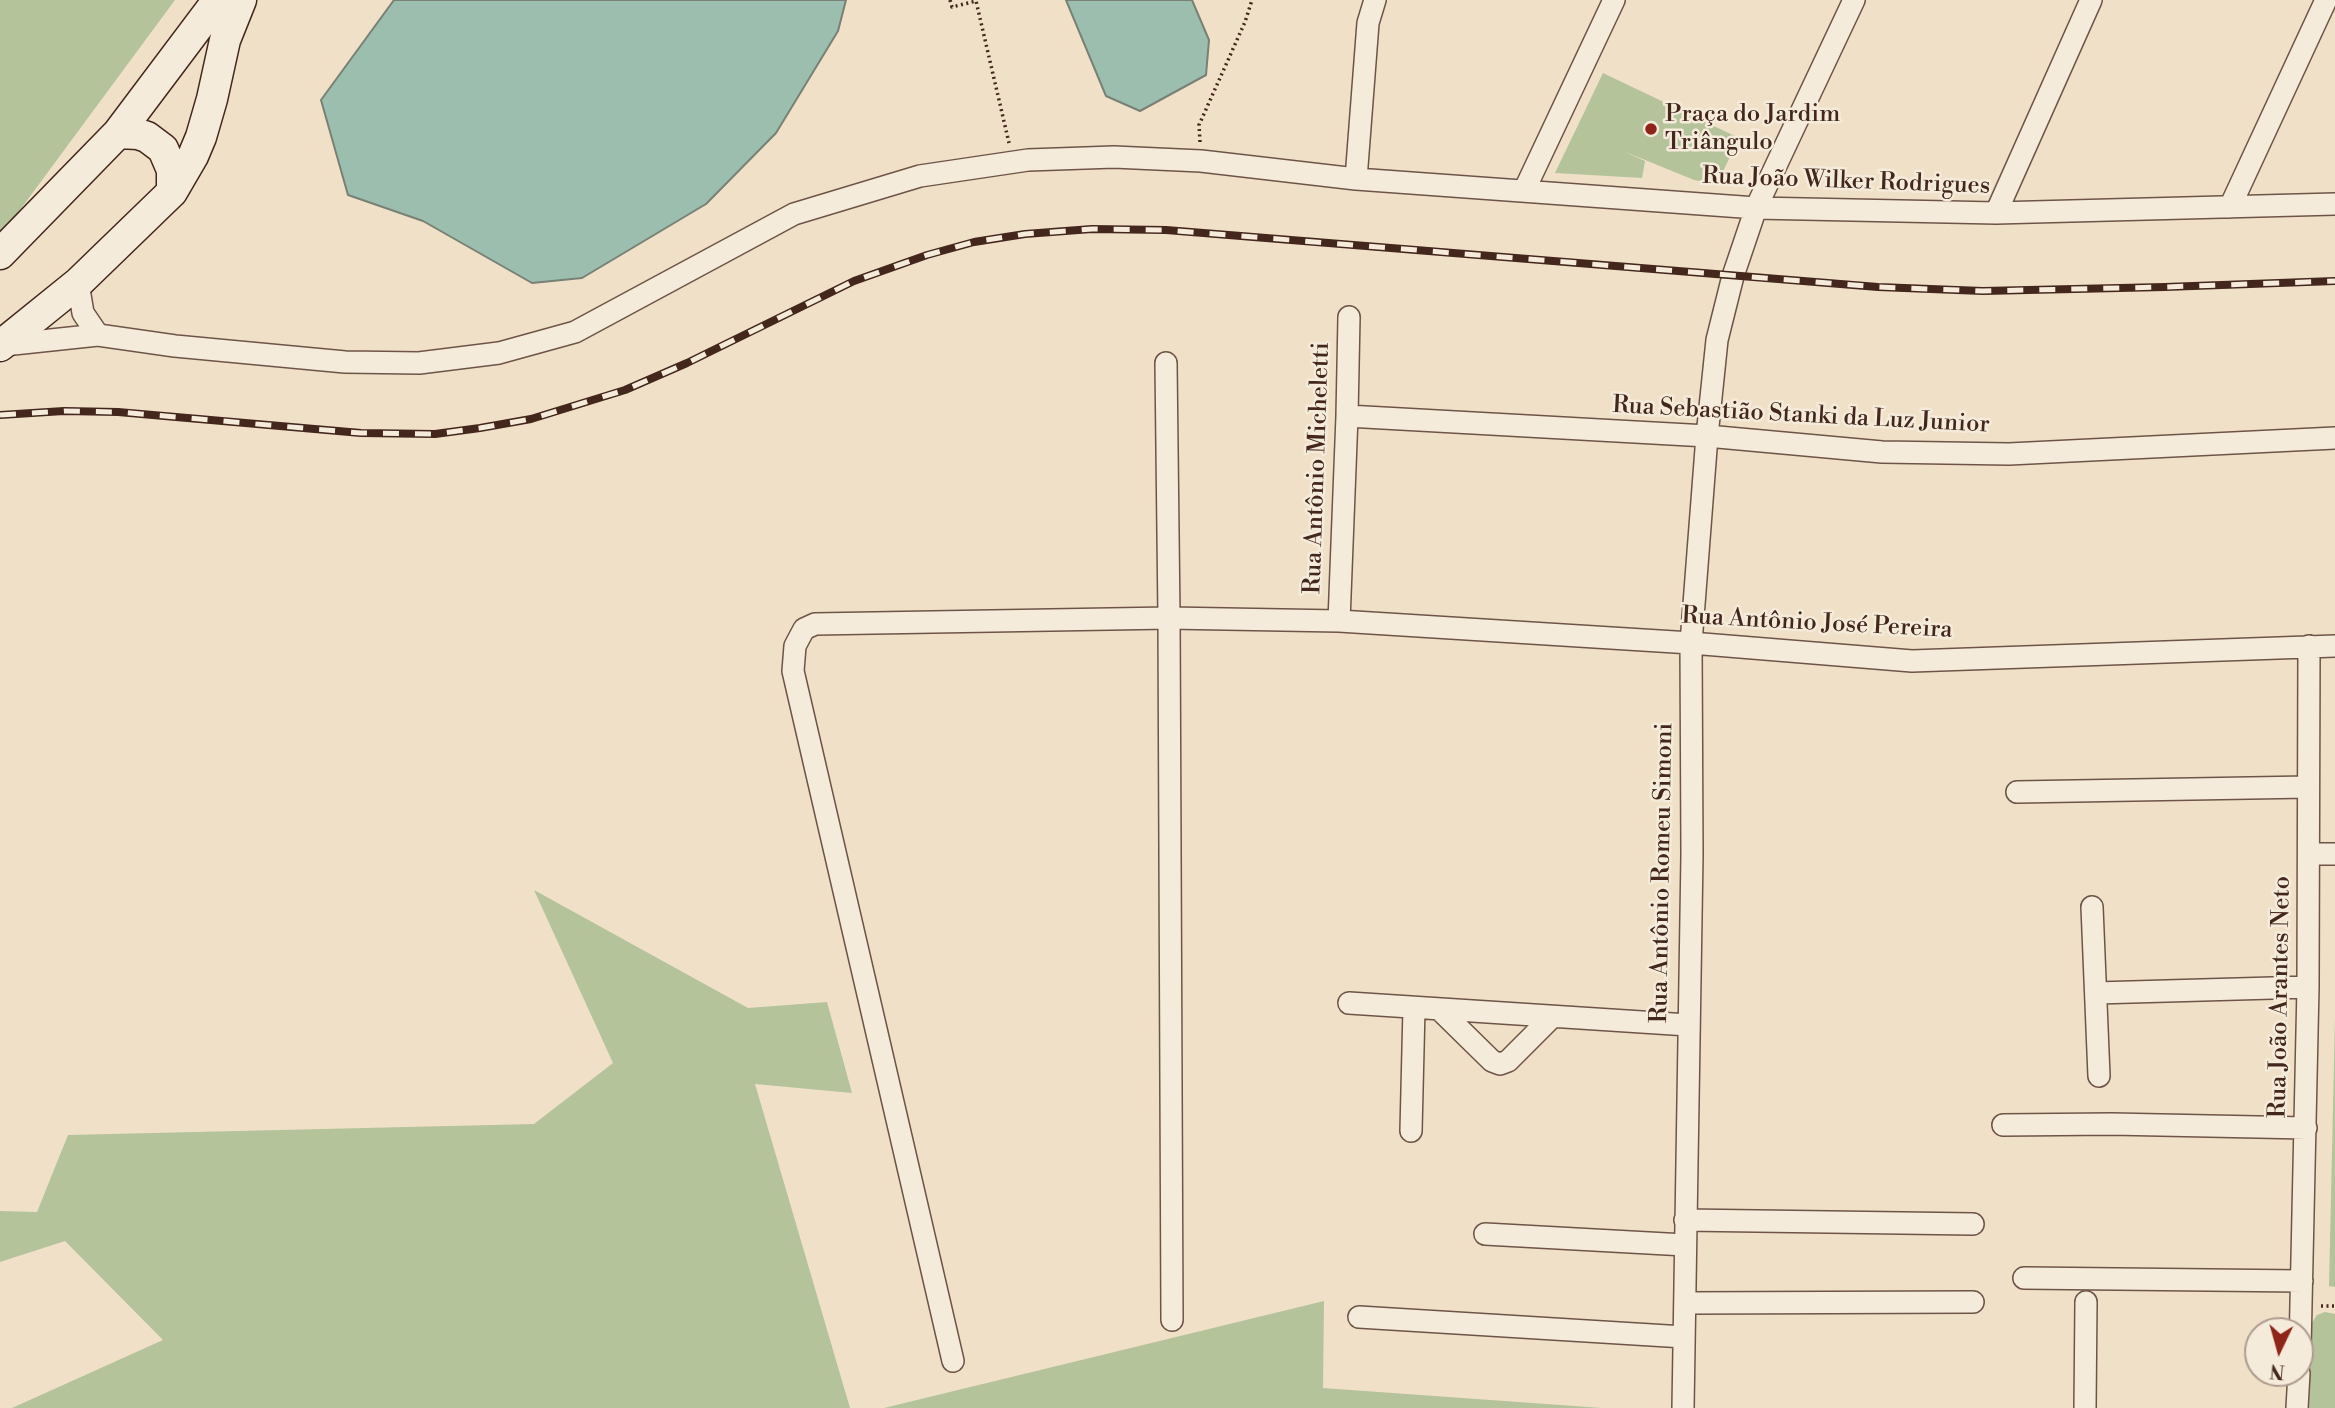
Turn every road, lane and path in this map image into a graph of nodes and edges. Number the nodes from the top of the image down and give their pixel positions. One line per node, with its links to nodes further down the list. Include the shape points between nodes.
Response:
1 (218, 0): 10 (street)
2 (241, 0): 15 (street, via 225,40 201,137)
3 (950, 0): 12 (path, via 952,7 976,1)
4 (1252, 0): 11 (path, via 1199,125)
5 (1375, 0): 13 (street, via 1368,23)
6 (1614, 0): 14 (street)
7 (1854, 0): 18 (street, Rua Antônio Romeu Simoni)
8 (2091, 0): 19 (street)
9 (2326, 0): 17 (street)
10 (118, 133): 15 (street, via 147,137 163,149 172,170); 20 (street)
11 (1201, 161): 12 (street, Rua João Wilker Rodrigues, via 1114,157); 13 (street, Rua João Wilker Rodrigues)
12 (1014, 162): 23 (street, Rua João Wilker Rodrigues, via 920,176 794,214 575,332 499,353 419,363 345,362)
13 (1356, 179): 14 (street, Rua João Wilker Rodrigues)
14 (1524, 191): 18 (street, Rua João Wilker Rodrigues)
15 (172, 192): 21 (street)
16 (2335, 204): 17 (street, Rua João Wilker Rodrigues)
17 (2230, 207): 19 (street, Rua João Wilker Rodrigues)
18 (1756, 208): 19 (street, Rua João Wilker Rodrigues); 27 (street, Rua Antônio Romeu Simoni, via 1717,340)
19 (1996, 213)
20 (0, 254)
21 (78, 283): 23 (street, via 83,313); 24 (street)
22 (1349, 317): 26 (street, Rua Antônio Micheletti)
23 (98, 335): 24 (street, Rua João Wilker Rodrigues)
24 (1, 345)
25 (1166, 363): 29 (street)
26 (1347, 416): 27 (street, Rua Sebastião Stanki da Luz Junior); 30 (street, Rua Antônio Micheletti)
27 (1707, 436): 28 (street, Rua Sebastião Stanki da Luz Junior, via 1882,452 1996,454); 31 (street, Rua Antônio Romeu Simoni)
28 (2335, 438)
29 (1169, 618): 30 (street, Rua Antônio José Pereira); 61 (street); 63 (street, Rua Antônio José Pereira, via 815,624 804,629 795,646 793,671)
30 (1339, 621): 31 (street, Rua Antônio José Pereira)
31 (1691, 643): 32 (street, Rua Antônio José Pereira, via 1912,661); 45 (street, Rua Antônio Romeu Simoni)
32 (2309, 646): 33 (street, Rua Antônio José Pereira); 34 (street, Rua João Arantes Neto)
33 (2335, 646)
34 (2308, 787): 35 (street); 36 (street, Rua João Arantes Neto)
35 (2017, 792)
36 (2309, 854): 37 (street); 39 (street, Rua João Arantes Neto)
37 (2335, 854)
38 (2092, 907): 40 (street)
39 (2308, 987): 40 (street); 48 (street, Rua João Arantes Neto)
40 (2096, 993): 46 (street)
41 (1349, 1003): 42 (street)
42 (1414, 1008): 43 (street); 49 (street)
43 (1440, 1010): 44 (street); 44 (street, via 1500,1064)
44 (1552, 1017): 45 (street)
45 (1688, 1025): 50 (street, Rua Antônio Romeu Simoni)
46 (2099, 1076)
47 (2003, 1125): 48 (street)
48 (2306, 1128): 55 (street, Rua João Arantes Neto)
49 (1410, 1131)
50 (1685, 1220): 51 (street); 53 (street, Rua Antônio Romeu Simoni)
51 (1973, 1224)
52 (1485, 1234): 53 (street)
53 (1685, 1245): 58 (street, Rua Antônio Romeu Simoni)
54 (2024, 1278): 55 (street)
55 (2302, 1281): 60 (street, Rua João Arantes Neto)
56 (1973, 1302): 58 (street)
57 (2086, 1302): 66 (street)
58 (1686, 1303): 62 (street, Rua Antônio Romeu Simoni)
59 (1359, 1317): 62 (street)
60 (2301, 1317)
61 (1172, 1320)
62 (1685, 1337): 65 (street, Rua Antônio Romeu Simoni)
63 (953, 1361)
64 (2298, 1387): 67 (street)
65 (1683, 1408)
66 (2085, 1408)
67 (2297, 1408)

